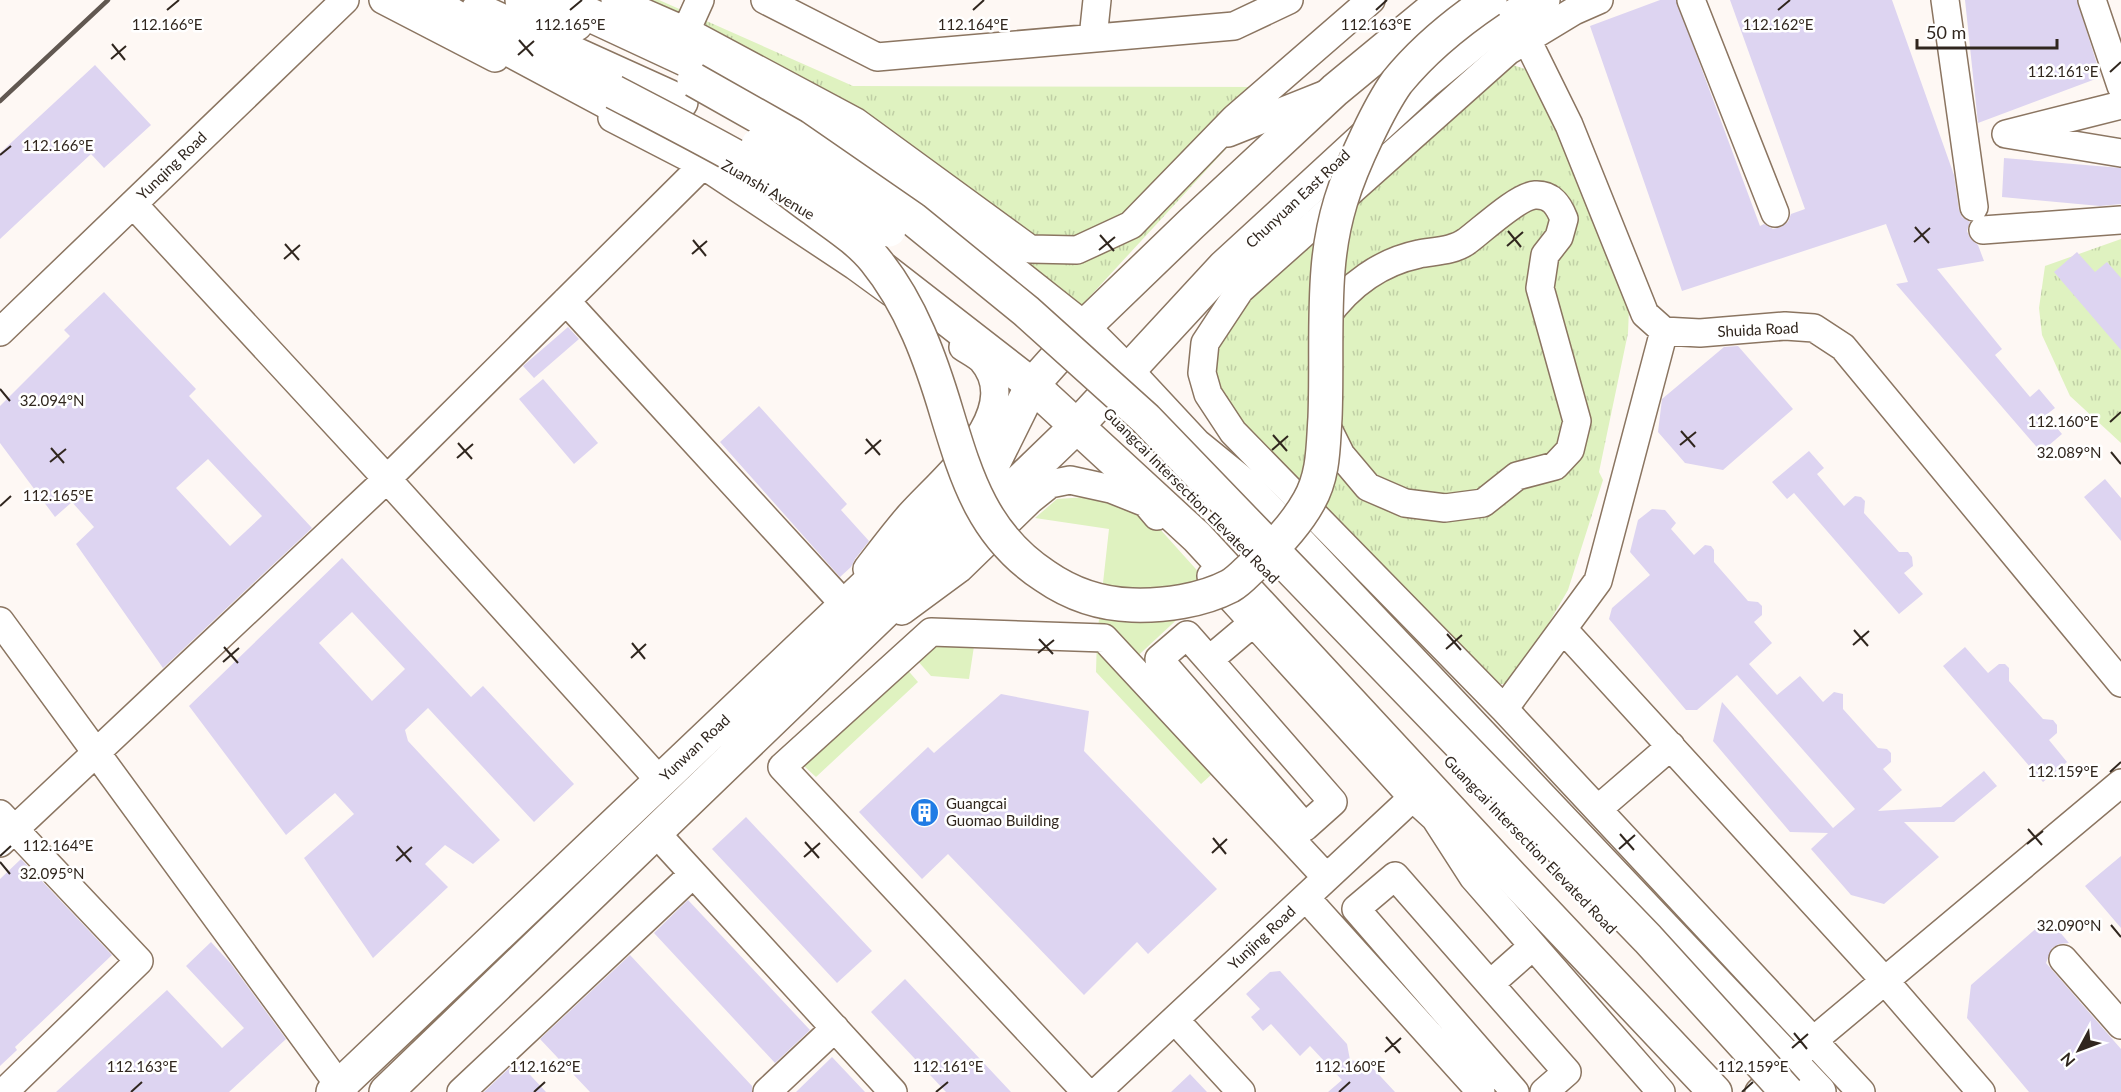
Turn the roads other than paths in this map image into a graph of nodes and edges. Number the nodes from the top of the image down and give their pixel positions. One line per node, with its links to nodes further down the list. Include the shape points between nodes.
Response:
1 (345, 0): 33 (street, Yunqing Road)
2 (383, 0): 30 (street)
3 (428, 0): 31 (main road, Zuanshi Avenue, via 499,44)
4 (522, 0): 25 (main road, Guangcai Intersection Elevated Road, via 637,52)
5 (558, 0): 28 (main road, via 760,94)
6 (615, 0): 21 (street)
7 (700, 0): 21 (street)
8 (765, 0): 22 (street, via 877,57)
9 (1098, 0): 22 (street)
10 (1289, 0): 22 (street, via 1234,26)
11 (1371, 0): 27 (street)
12 (1444, 0): 24 (main road)
13 (1470, 0): 20 (main road)
14 (1543, 0): 20 (main road, Chunyuan East Road)
15 (1599, 0): 20 (street, via 1574,11)
16 (1691, 0): 34 (street)
17 (1945, 0): 35 (street, via 1978,218)
18 (2092, 0): 23 (street)
19 (462, 3): 20 (main road, bridge, via 614,92 761,171 872,256 898,290 918,332 964,469 993,527 1023,562 1061,587 1113,604 1149,606 1189,600 1232,585 1265,557 1311,498 1322,465 1328,267 1337,209 1349,174 1381,106 1430,47 1462,19); 25 (main road, Guangcai Intersection Elevated Road)
20 (1504, 18): 40 (street, via 1569,125 1645,314); 42 (main road, Chunyuan East Road, via 1424,83 1224,267); 46 (street, via 1508,51 1240,290 1205,343 1202,373 1208,394)
21 (686, 31): 32 (street, via 856,122)
22 (1093, 38)
23 (2121, 86)
24 (1335, 90): 27 (street); 39 (main road)
25 (687, 91): 78 (main road, Guangcai Intersection Elevated Road, bridge, via 793,136 913,219 1026,311 1146,419 1640,930); 94 (main road, Guangcai Intersection Elevated Road, bridge, via 901,238 1132,432 1634,952)
26 (2121, 105): 29 (street, via 2006,135)
27 (1216, 138): 32 (street, via 1131,225 1077,250 1030,249)
28 (853, 146): 32 (street); 39 (main road)
29 (2121, 153)
30 (703, 165): 36 (street); 37 (street)
31 (745, 175): 36 (street); 43 (main road, Zuanshi Avenue, via 813,215)
32 (940, 183)
33 (133, 204): 41 (street, Yunqing Road); 47 (street)
34 (1775, 213)
35 (2121, 220)
36 (855, 266): 49 (street, via 982,360 994,383 991,416 970,451 908,516)
37 (566, 301): 47 (street); 49 (street)
38 (1326, 317): 44 (street, via 1338,300 1377,270 1408,257 1455,248 1527,197 1536,195 1557,203 1564,219 1559,237 1545,255 1540,288 1577,421 1570,450 1555,466 1516,476 1483,503 1445,508 1405,504 1368,487 1341,455)
39 (1083, 328): 42 (main road); 43 (main road)
40 (1664, 331): 53 (street, via 1598,581); 58 (street, Shuida Road, via 1814,328 1843,347)
41 (0, 332)
42 (1128, 373): 45 (main road, Chunyuan East Road); 48 (main road, via 1195,445)
43 (1032, 385): 45 (main road, Zuanshi Avenue); 54 (main road, Yunwan Road, via 992,466)
44 (1324, 422)
45 (1077, 426): 55 (main road); 64 (main road, Zuanshi Avenue, via 1197,537)
46 (1233, 432): 48 (street); 57 (street)
47 (387, 479): 61 (street); 62 (street)
48 (1269, 511): 52 (main road)
49 (842, 602): 54 (street)
50 (0, 621): 61 (street)
51 (1253, 623): 55 (street, via 1146,503 1111,489 1070,480 1050,484 959,569); 56 (street); 64 (street)
52 (1377, 625): 57 (street); 78 (main road)
53 (1563, 629): 59 (street); 60 (street)
54 (817, 634): 62 (main road, Yunwan Road)
55 (838, 658): 67 (main road)
56 (1209, 660): 56 (street, via 1333,802 1305,827 1159,659 1187,634)
57 (1467, 670): 59 (street)
58 (2121, 683)
59 (1504, 709): 65 (street)
60 (1671, 746): 65 (street); 73 (street)
61 (95, 752): 66 (street); 79 (street)
62 (660, 781): 79 (main road, Yunwan Road)
63 (2121, 783): 73 (street)
64 (1427, 801): 69 (street, Yunjing Road); 70 (street, Yunjing Road); 71 (street, via 1473,877); 93 (main road, Zuanshi Avenue, via 1512,877)
65 (1598, 809): 78 (street)
66 (5, 829): 80 (street, via 139,961)
67 (656, 833): 68 (street); 81 (main road)
68 (692, 875): 76 (street); 82 (street)
69 (1326, 877): 85 (street, via 1104,638 931,632 782,767); 86 (street, Yunjing Road)
70 (1316, 909): 77 (street, Yunjing Road); 89 (street)
71 (1533, 946): 74 (street); 92 (street)
72 (2063, 959): 75 (street)
73 (1885, 981): 78 (street); 97 (street)
74 (1490, 984): 90 (street, via 1395,876 1356,909); 91 (street, via 1567,1072)
75 (2121, 1025)
76 (835, 1029): 83 (street); 84 (street)
77 (1185, 1031): 87 (street, Yunjing Road); 88 (street)
78 (1797, 1065): 94 (street); 95 (main road); 96 (street)
79 (339, 1090)
80 (4, 1092)
81 (387, 1092)
82 (461, 1092)
83 (768, 1092)
84 (893, 1092)
85 (1086, 1092)
86 (1097, 1092)
87 (1120, 1092)
88 (1241, 1092)
89 (1481, 1092)
90 (1515, 1092)
91 (1544, 1092)
92 (1661, 1092)
93 (1715, 1092)
94 (1760, 1092)
95 (1819, 1092)
96 (1861, 1092)
97 (1981, 1092)

